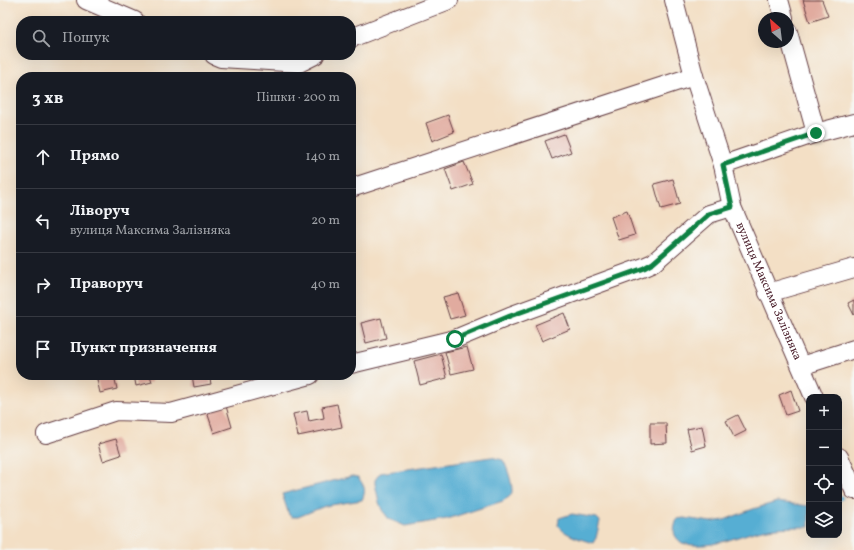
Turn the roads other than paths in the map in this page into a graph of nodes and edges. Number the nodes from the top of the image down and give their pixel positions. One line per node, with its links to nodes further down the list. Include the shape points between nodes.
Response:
1 (86, 0): 6 (street)
2 (449, 0): 7 (street)
3 (674, 0): 11 (street, вулиця Максима Залізняка)
4 (779, 0): 5 (street)
5 (782, 12)
6 (123, 16)
7 (356, 36)
8 (792, 48): 13 (street)
9 (252, 60): 10 (street, via 299,63)
10 (305, 60)
11 (694, 76): 14 (street, вулиця Максима Залізняка); 15 (street)
12 (854, 123): 13 (street)
13 (816, 133): 14 (street)
14 (723, 165): 16 (street, вулиця Максима Залізняка)
15 (356, 186)
16 (732, 207): 18 (street, вулиця Максима Залізняка); 20 (street, via 709,214 644,268 510,316 455,339)
17 (854, 268): 18 (street)
18 (768, 294): 21 (street, вулиця Максима Залізняка)
19 (854, 349): 21 (street)
20 (356, 363)
21 (801, 366): 23 (street, вулиця Максима Залізняка)
22 (292, 380): 24 (street, via 171,413 116,411)
23 (813, 394)
24 (46, 434)
25 (842, 464): 26 (street)
26 (854, 490)

